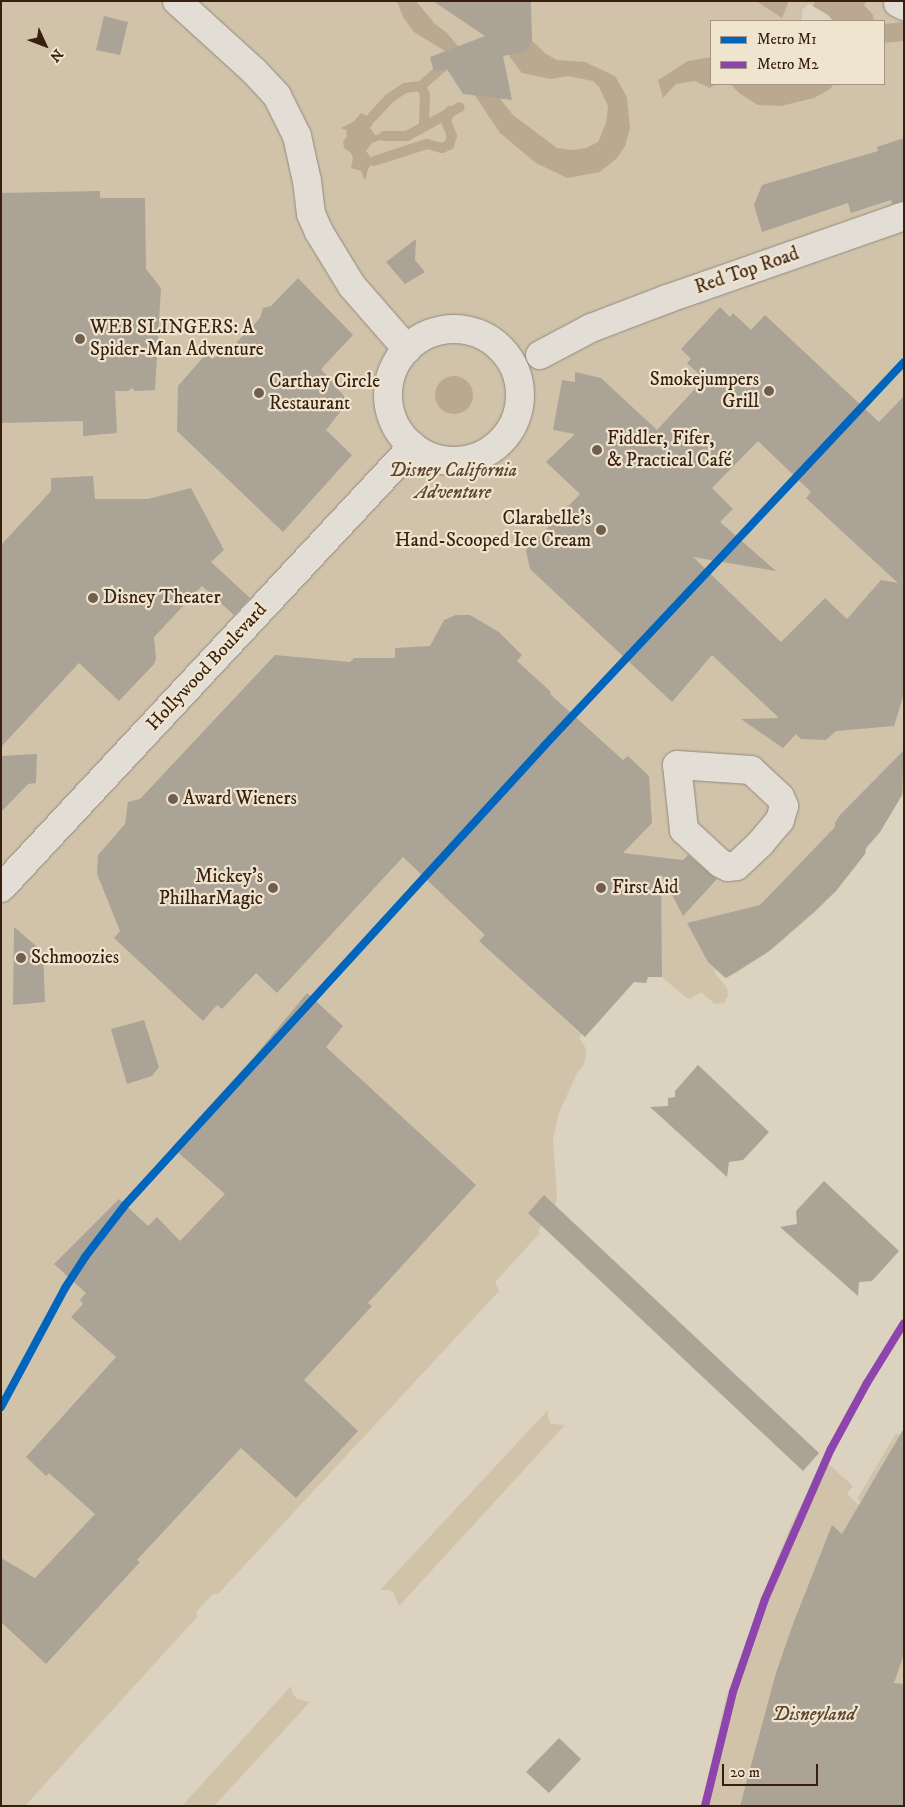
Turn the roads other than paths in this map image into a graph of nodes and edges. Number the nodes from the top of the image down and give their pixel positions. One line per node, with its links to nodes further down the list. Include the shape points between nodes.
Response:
1 (177, 1): 3 (street, via 254,70 277,96 297,136 311,214 317,228 352,286)
2 (904, 216): 4 (street, Red Top Road, via 667,299 588,330)
3 (407, 348): 5 (street, via 392,374 388,397 399,432); 5 (street, via 423,337 445,330 468,330 480,334 501,348 514,365 519,392 513,424 492,449 472,458 449,461 427,455)
4 (540, 355)
5 (413, 446): 6 (street, Hollywood Boulevard)
6 (1, 888)

